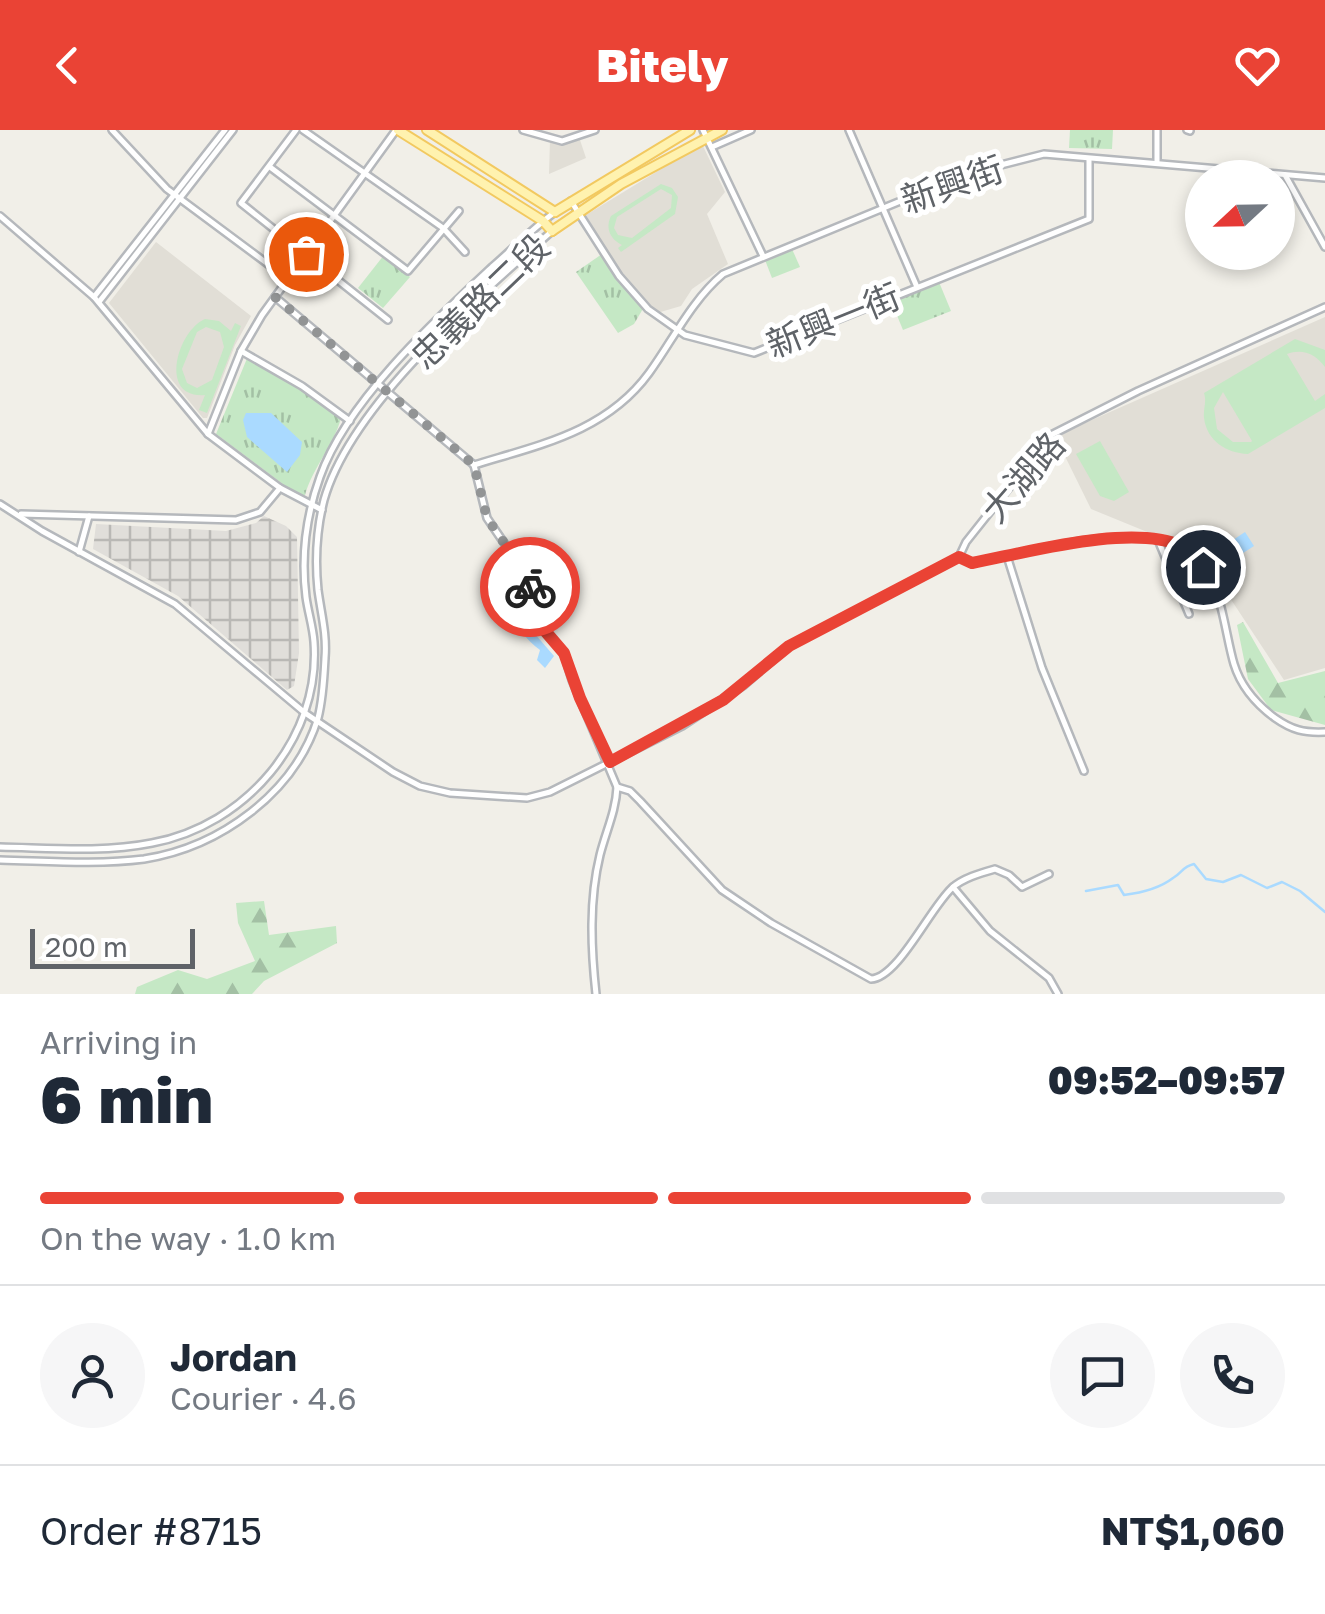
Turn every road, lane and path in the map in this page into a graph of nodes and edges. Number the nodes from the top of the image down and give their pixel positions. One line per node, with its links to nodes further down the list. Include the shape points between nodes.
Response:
1 (112, 130): 25 (street)
2 (224, 130): 25 (street)
3 (233, 130): 25 (street)
4 (300, 130): 20 (street); 21 (street)
5 (397, 130): 15 (main road); 21 (street)
6 (523, 130): 7 (street, via 562,141)
7 (595, 130)
8 (690, 130): 26 (main road, 忠義路二段)
9 (722, 130): 14 (main road, 忠義路二段)
10 (751, 130): 16 (street)
11 (849, 130): 27 (street)
12 (1157, 130): 18 (street)
13 (431, 131): 15 (street); 29 (main road)
14 (705, 133): 16 (street); 30 (main road, 忠義路二段)
15 (423, 146): 33 (main road)
16 (712, 146): 39 (street)
17 (1089, 159): 18 (street, 新興街); 27 (street, 新興街, via 1044,154); 41 (street, 新興一街, via 1089,219)
18 (1157, 163): 19 (street, 新興街)
19 (1185, 165)
20 (270, 167): 31 (street); 38 (street, via 241,203)
21 (365, 174): 31 (street); 34 (street)
22 (1295, 175): 23 (street, 新興街)
23 (1325, 178)
24 (1295, 192): 36 (street)
25 (177, 196): 40 (street); 43 (street)
26 (572, 201): 29 (main road, 忠義路二段); 30 (street, 新興一街)
27 (884, 208): 39 (street, 新興街); 41 (street)
28 (459, 211): 34 (street)
29 (555, 212): 33 (street, 忠義路二段); 35 (main road)
30 (578, 212): 35 (main road, 忠義路二段); 46 (street, 新興一街, via 632,294)
31 (335, 215): 34 (street, via 408,270); 38 (street)
32 (0, 216): 43 (street)
33 (542, 221): 35 (main road); 48 (street, 忠義路二段)
34 (443, 228): 37 (street)
35 (552, 231): 49 (street, 忠義路二段, via 476,298)
36 (1325, 248)
37 (465, 252)
38 (306, 254): 40 (street); 45 (street)
39 (764, 256): 46 (street, 新興街, via 708,286)
40 (288, 279): 42 (street)
41 (917, 287): 46 (street, 新興一街, via 754,353)
42 (275, 297): 47 (street); 48 (street)
43 (97, 299): 51 (street)
44 (1325, 308): 62 (street, 大湖路, via 1051,435)
45 (388, 320)
46 (678, 330): 52 (street, 新興街, via 646,378 594,424)
47 (241, 351): 50 (street); 51 (street)
48 (378, 384): 49 (street); 50 (street, 忠義路二段)
49 (388, 394): 52 (street); 56 (street, 忠義路二段, via 346,450)
50 (350, 421): 55 (street, 忠義路二段)
51 (208, 434): 53 (street)
52 (474, 465): 67 (street, via 487,518 524,572 534,618 564,653)
53 (280, 488): 55 (street); 58 (street, via 260,512 236,520)
54 (0, 504): 57 (street, 大湖路)
55 (311, 506): 56 (street); 64 (street, 忠義路二段, via 303,563 313,679)
56 (322, 510): 65 (street, 忠義路二段, via 318,587 326,654)
57 (18, 514): 58 (street); 60 (street, 大湖路)
58 (89, 516): 60 (street)
59 (1158, 540): 61 (street, via 1094,540); 63 (street); 66 (street, via 1192,552 1203,567 1249,694 1290,728)
60 (79, 552): 64 (street, 大湖路, via 175,604)
61 (1008, 556): 62 (street, via 972,563); 68 (street, via 1042,668)
62 (959, 557): 67 (street, 大湖路, via 789,646 723,700)
63 (1189, 614)
64 (305, 713): 65 (street, 大湖路); 71 (street, 忠義路二段, via 280,762 243,802 208,824 153,843)
65 (317, 720): 67 (street, 大湖路, via 393,772 450,794 539,796); 73 (street, 忠義路二段, via 280,785 231,827 165,854)
66 (1325, 732)
67 (610, 762): 69 (street)
68 (1084, 772)
69 (617, 787): 75 (street, via 630,792 722,890 872,980 893,970); 76 (street, via 591,916)
70 (0, 847): 71 (street, 忠義路二段)
71 (79, 848): 73 (street)
72 (0, 860): 73 (street, 忠義路二段)
73 (80, 861)
74 (1049, 874): 75 (street, via 1022,886 995,869)
75 (953, 887): 77 (street)
76 (596, 994)
77 (1058, 994)

